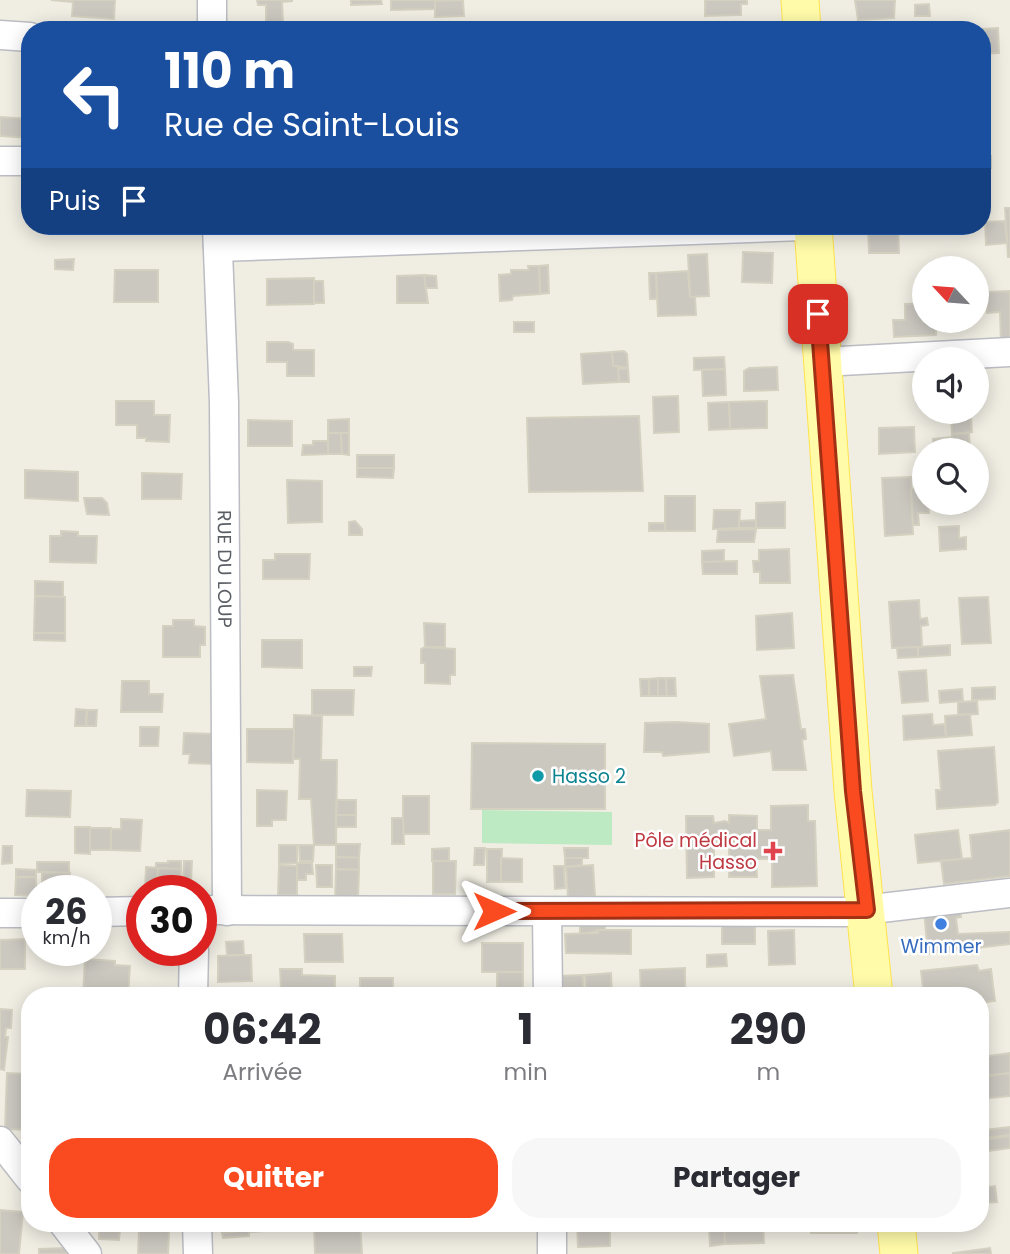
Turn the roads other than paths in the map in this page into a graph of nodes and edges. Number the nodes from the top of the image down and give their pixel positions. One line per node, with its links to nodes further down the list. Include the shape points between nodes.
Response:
1 (212, 0): 3 (street)
2 (800, 0): 4 (main road)
3 (212, 21)
4 (801, 21)
5 (0, 35): 6 (street)
6 (21, 36)
7 (0, 160): 8 (street)
8 (21, 161)
9 (324, 235): 11 (street)
10 (814, 235): 13 (main road)
11 (218, 237): 14 (street, RUE DU LOUP, via 227,616)
12 (1010, 352): 13 (street)
13 (822, 362): 17 (main road, via 853,791)
14 (216, 875)
15 (1010, 893): 17 (street)
16 (217, 910): 18 (street)
17 (867, 910): 18 (street); 24 (main road)
18 (547, 912): 23 (street)
19 (21, 913): 20 (street)
20 (0, 914)
21 (194, 966): 22 (street)
22 (193, 987)
23 (548, 987)
24 (873, 987)
25 (1, 1144): 26 (street)
26 (21, 1168)
27 (70, 1232): 31 (street)
28 (197, 1232): 32 (street)
29 (552, 1232): 33 (street)
30 (897, 1232): 34 (main road)
31 (87, 1254)
32 (198, 1254)
33 (552, 1254)
34 (899, 1254)

